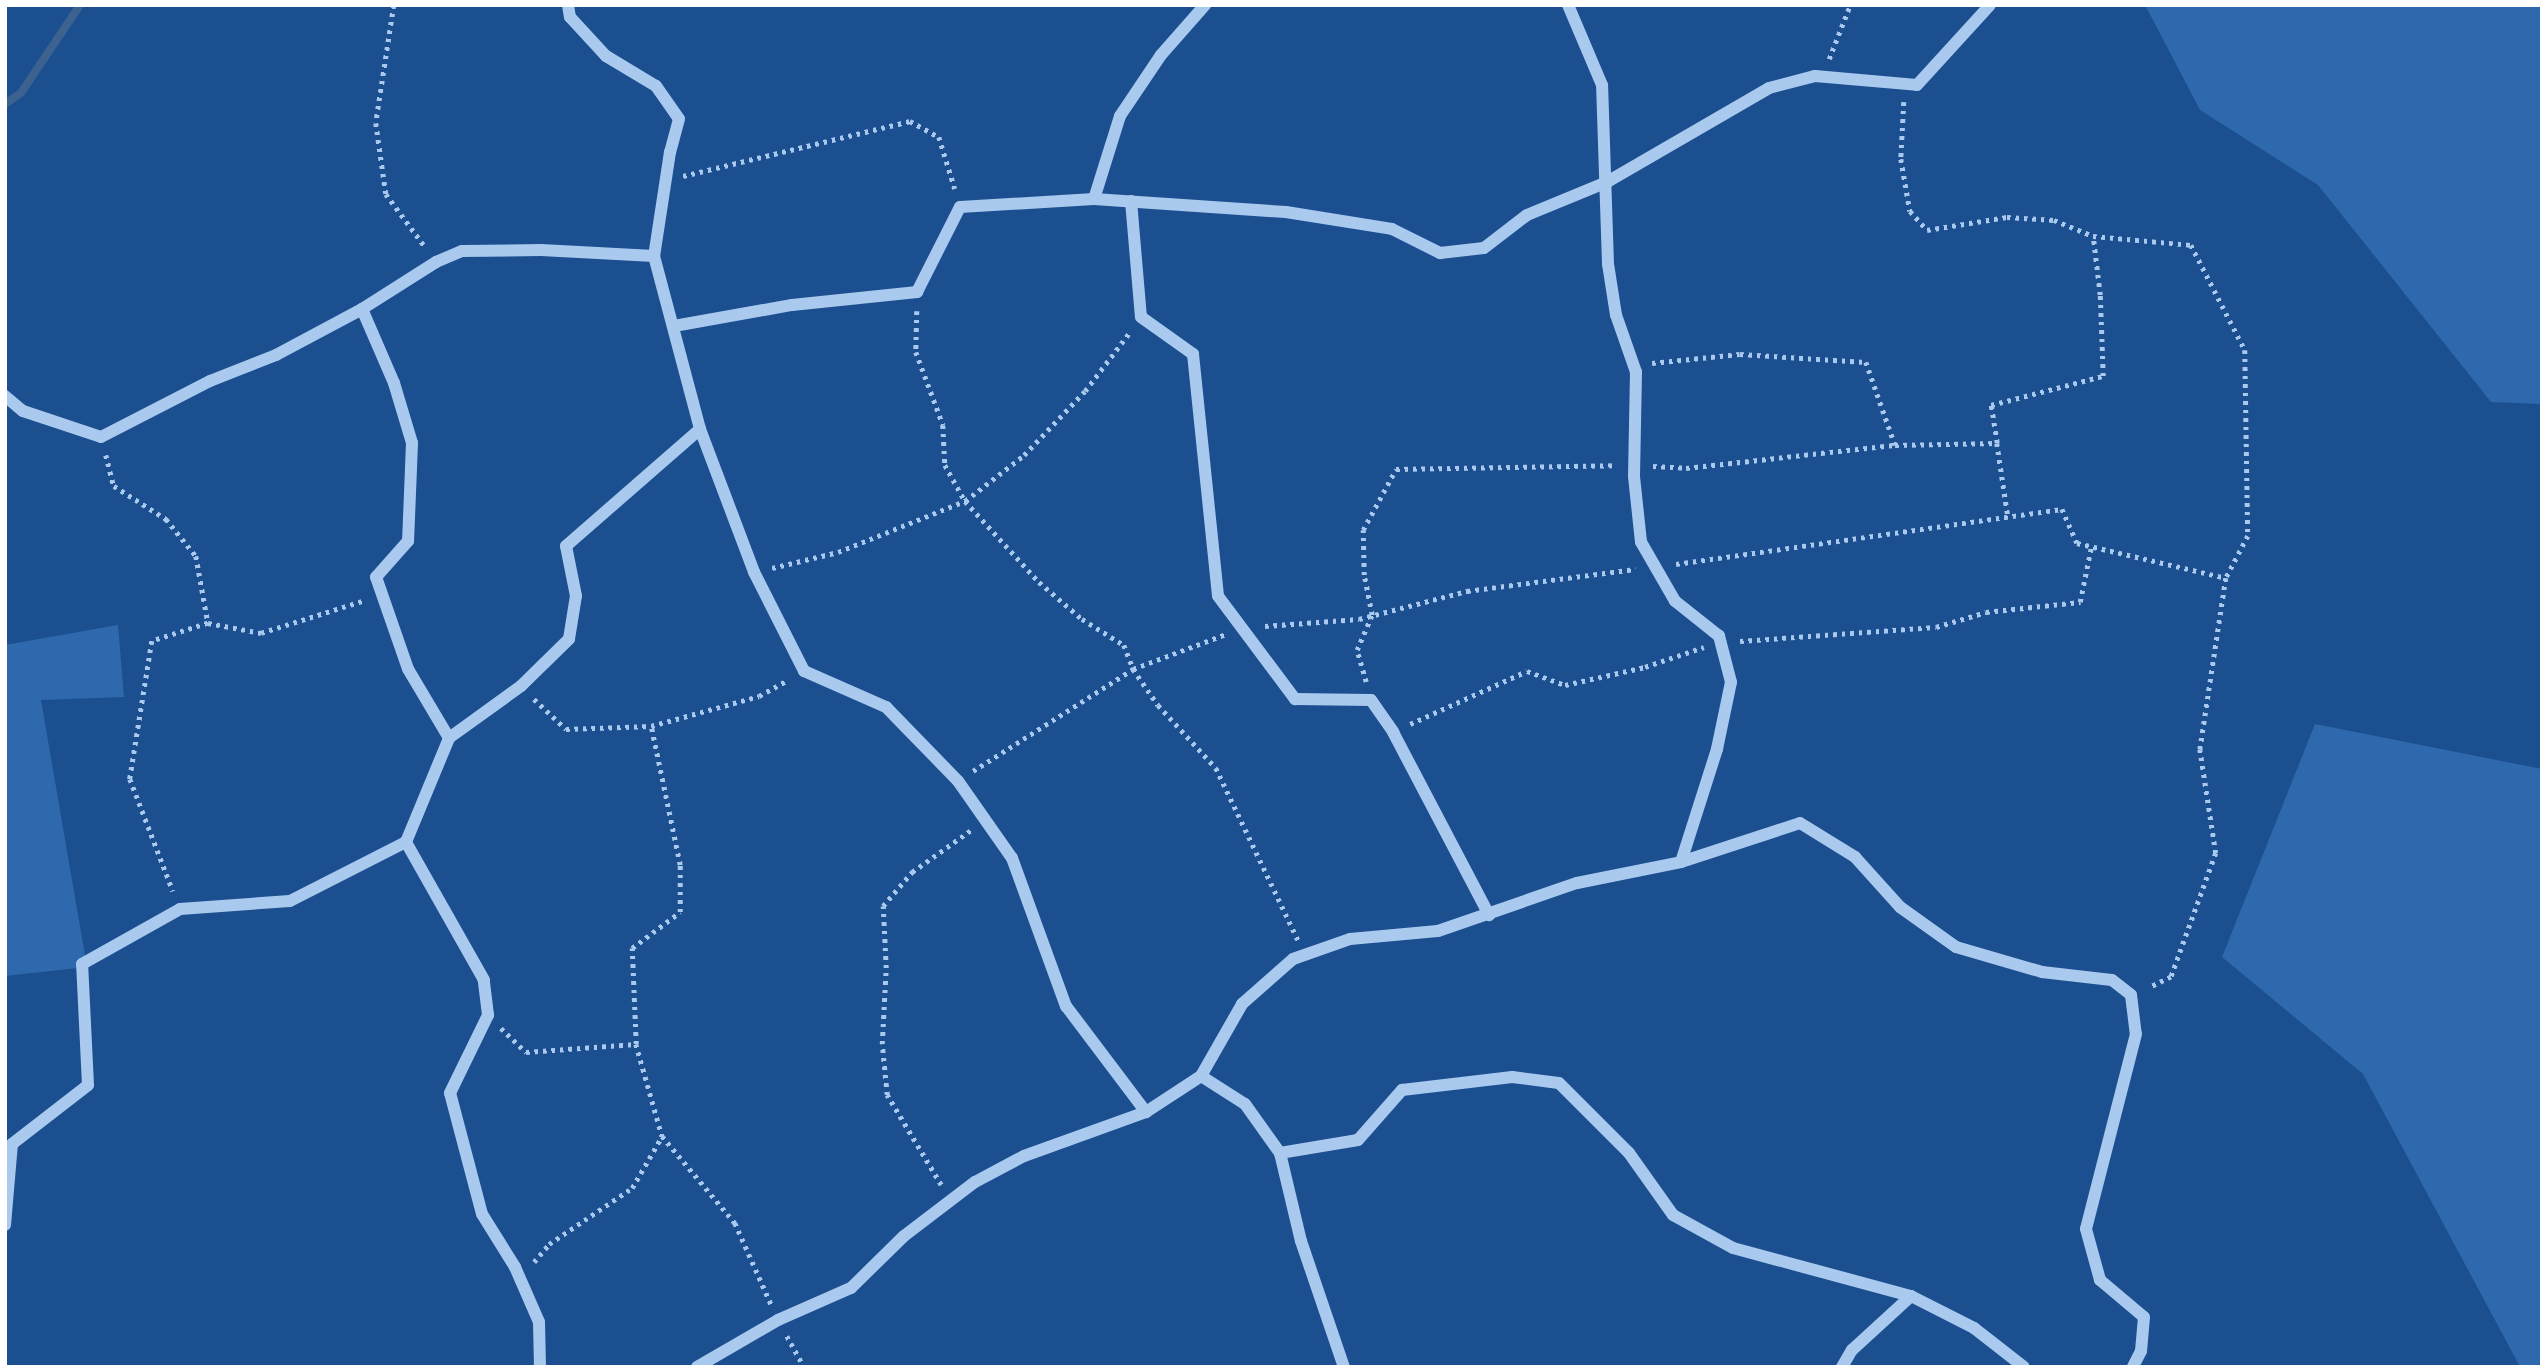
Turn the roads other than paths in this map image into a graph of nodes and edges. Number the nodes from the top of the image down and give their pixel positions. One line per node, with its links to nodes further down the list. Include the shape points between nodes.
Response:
1 (568, 5): 8 (street, via 570,17 606,55 656,86 679,119)
2 (1205, 5): 6 (street, via 1161,55 1120,116)
3 (1568, 5): 5 (street, via 1602,85)
4 (1990, 5): 5 (street, via 1917,85 1822,76 1769,88)
5 (1607, 182): 7 (street, via 1527,215 1484,248 1440,253 1392,229 1286,212); 15 (street, via 1608,264 1616,315 1635,367 1634,465 1640,542 1675,601 1719,636 1731,682 1717,749)
6 (1094, 199): 7 (street); 10 (street, via 960,207 917,292 792,305)
7 (1131, 201): 16 (street, via 1142,317 1193,354 1217,596 1295,699 1371,699)
8 (654, 256): 9 (street, via 462,251 436,262); 10 (street)
9 (362, 309): 11 (street, via 101,437 23,411); 13 (street, via 394,383 412,443 408,541 376,577 408,669)
10 (674, 326): 12 (street)
11 (5, 396)
12 (700, 429): 13 (street, via 566,546 576,596 569,639 521,686); 18 (street, via 754,572 804,671 886,707 958,781 1012,859 1066,1006)
13 (449, 738): 14 (street)
14 (406, 842): 20 (street, via 290,901 180,909 82,964 88,1085 12,1144); 22 (street, via 484,980 488,1015 450,1093 482,1214 539,1322)
15 (1681, 862): 16 (street, via 1577,883); 27 (street, via 1800,822 1855,858 1900,907 1956,947 2042,972 2112,980 2131,995 2136,1034 2086,1229 2099,1280 2144,1317 2141,1351)
16 (1489, 915): 17 (street, via 1438,930 1350,939 1293,959 1242,1004)
17 (1201, 1076): 18 (street); 19 (street, via 1245,1104)
18 (1146, 1112): 23 (street, via 1024,1156 975,1182 904,1236 851,1288 778,1320)
19 (1280, 1153): 21 (street, via 1358,1140 1402,1090 1512,1077 1559,1083 1629,1153 1673,1215 1733,1248); 24 (street, via 1301,1241)
20 (5, 1225)
21 (1912, 1296): 25 (street, via 1852,1349); 26 (street, via 1974,1328)
22 (540, 1367)
23 (697, 1367)
24 (1344, 1367)
25 (1842, 1367)
26 (2024, 1367)
27 (2133, 1367)

